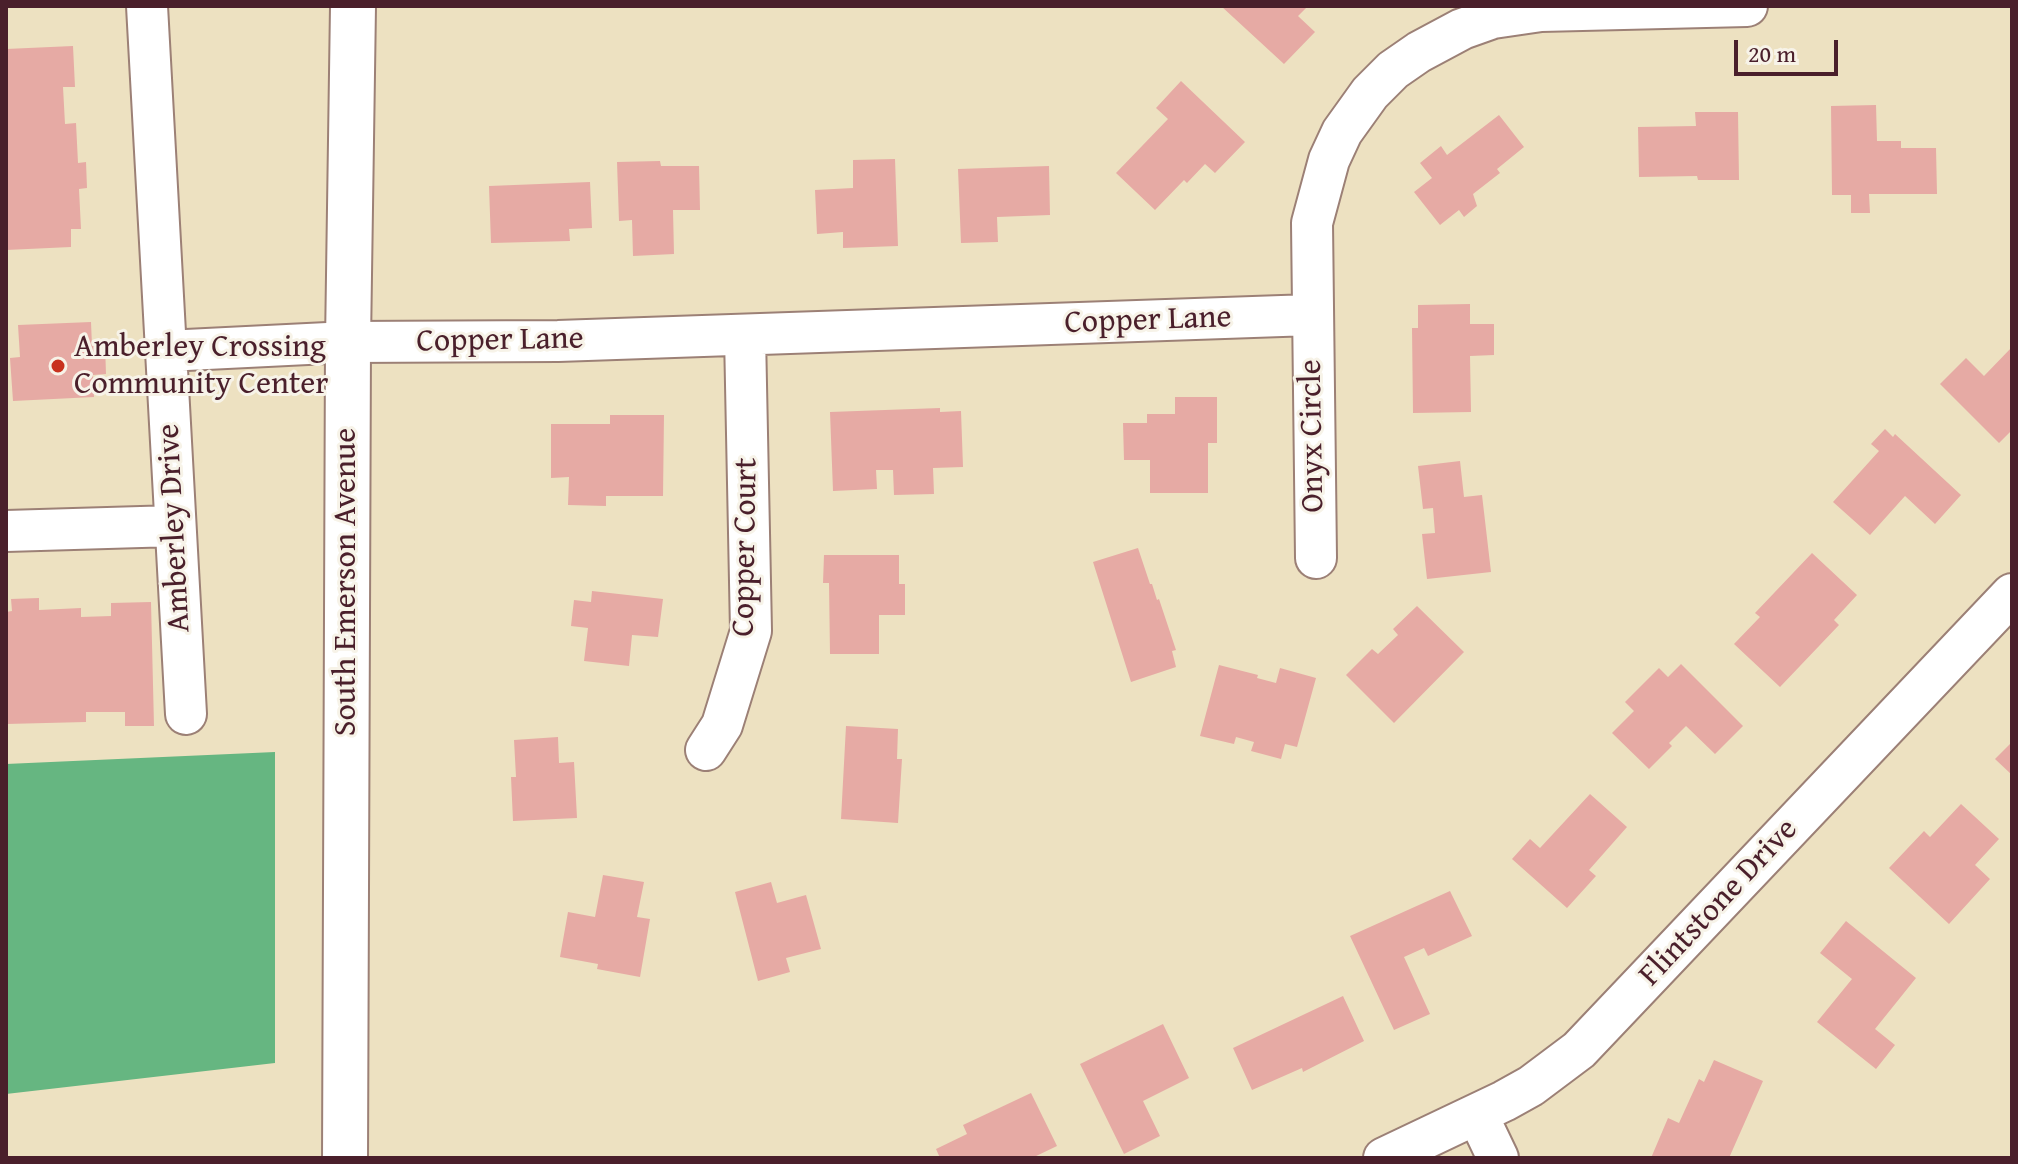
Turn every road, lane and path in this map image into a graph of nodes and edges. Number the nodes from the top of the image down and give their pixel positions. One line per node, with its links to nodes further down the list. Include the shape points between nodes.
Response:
1 (147, 6): 7 (street, Amberley Drive)
2 (353, 6): 6 (main road, South Emerson Avenue)
3 (1747, 6): 4 (street, via 1541,11 1493,18 1433,44 1393,70 1342,132 1323,176 1312,223)
4 (1311, 315): 5 (street, Copper Lane); 10 (street, Onyx Circle)
5 (745, 335): 6 (street, Copper Lane); 13 (street, Copper Court, via 751,631 722,725)
6 (348, 342): 7 (street, Copper Lane); 15 (main road, South Emerson Avenue)
7 (166, 351): 8 (street, Amberley Drive)
8 (175, 526): 9 (street); 12 (street, Amberley Drive)
9 (6, 531)
10 (1316, 558)
11 (2012, 594): 14 (street, Flintstone Drive, via 1601,1029 1531,1086)
12 (186, 714)
13 (706, 750)
14 (1477, 1114): 16 (street, Flintstone Drive); 17 (street)
15 (345, 1158)
16 (1384, 1158)
17 (1498, 1158)

